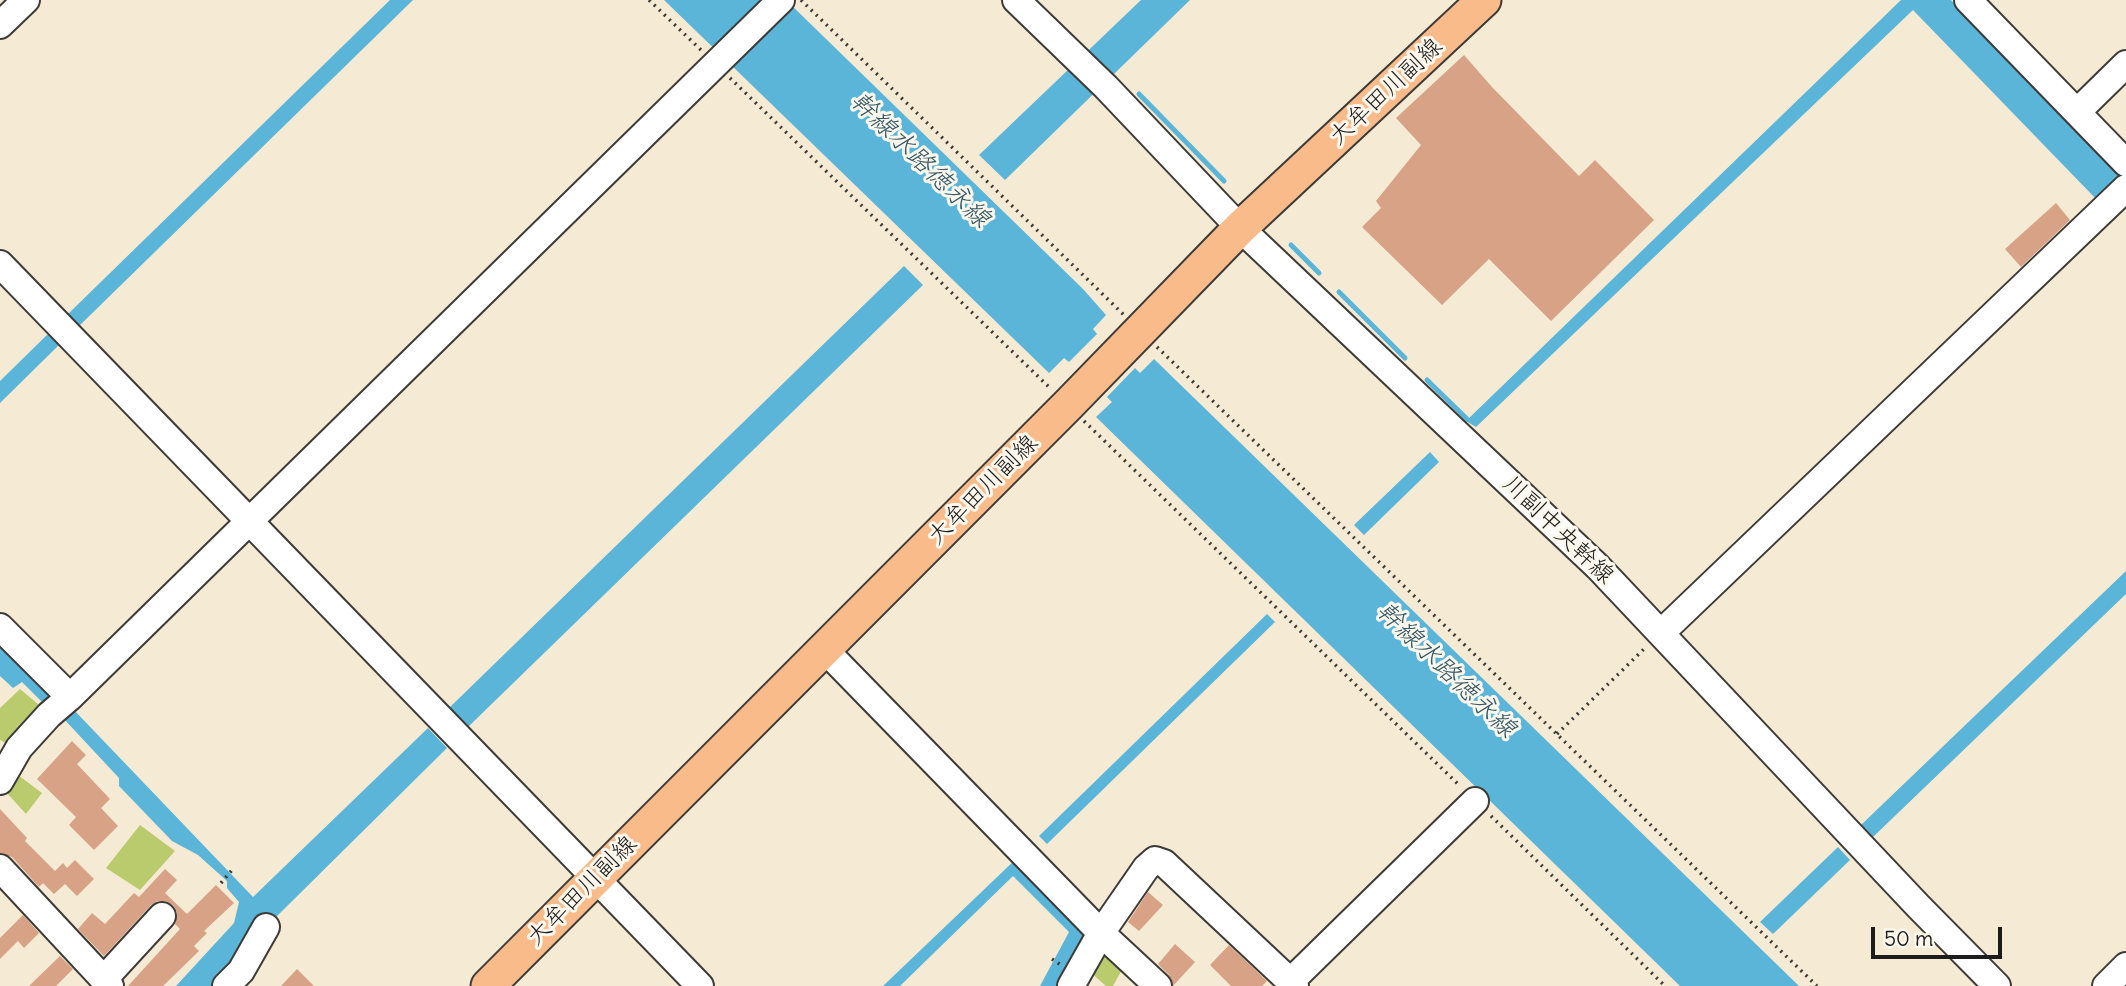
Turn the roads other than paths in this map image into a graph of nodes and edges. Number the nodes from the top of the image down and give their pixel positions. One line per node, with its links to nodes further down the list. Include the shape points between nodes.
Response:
1 (26, 0): 6 (street)
2 (781, 0): 13 (street)
3 (1016, 0): 11 (street, 川副中央幹線, via 1075,55)
4 (1484, 0): 11 (main road, 大牟田川副線)
5 (1968, 0): 8 (street)
6 (0, 25)
7 (2126, 64): 8 (street)
8 (2077, 113): 9 (street)
9 (2126, 163)
10 (2126, 188): 15 (street)
11 (1240, 228): 15 (street, 川副中央幹線); 16 (main road, 大牟田川副線)
12 (0, 264): 13 (street)
13 (248, 521): 17 (street); 21 (street)
14 (0, 627): 17 (street)
15 (1662, 632): 33 (street, 川副中央幹線)
16 (824, 649): 21 (main road, 大牟田川副線); 24 (street)
17 (70, 697): 18 (street, via 19,748)
18 (0, 781)
19 (1475, 801): 27 (street)
20 (0, 868): 26 (street)
21 (594, 877): 29 (main road, 大牟田川副線); 30 (street)
22 (162, 916): 26 (street)
23 (265, 927): 28 (street, via 241,971)
24 (1101, 933): 27 (street, via 1155,860 1164,863); 31 (street); 32 (street)
25 (2126, 966): 34 (street)
26 (107, 983)
27 (1293, 984)
28 (226, 986)
29 (488, 986)
30 (700, 986)
31 (1071, 986)
32 (1158, 986)
33 (1997, 986)
34 (2106, 986)

